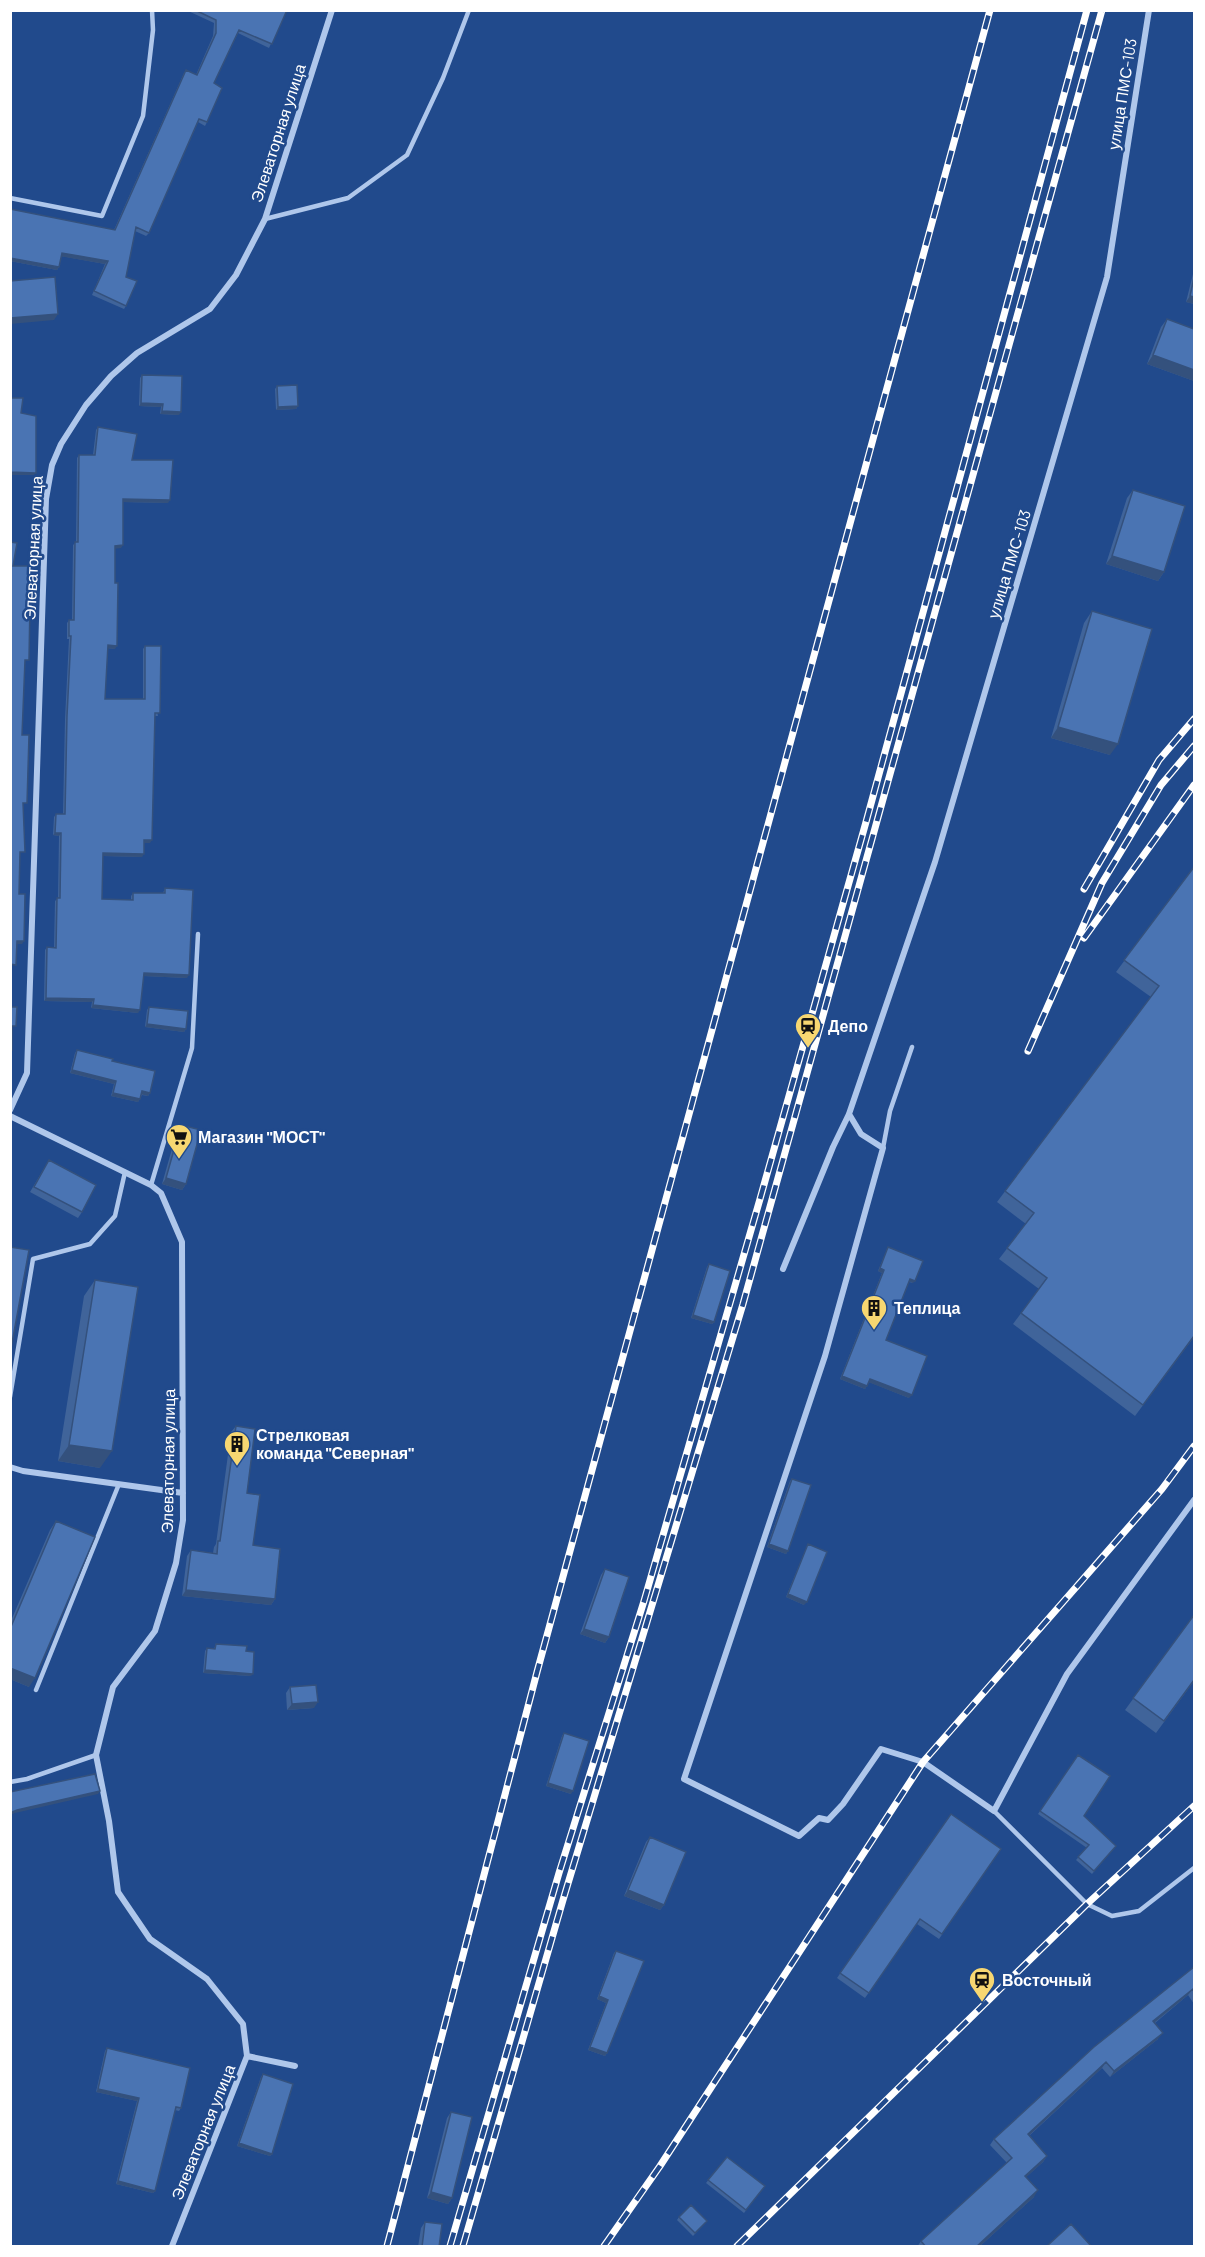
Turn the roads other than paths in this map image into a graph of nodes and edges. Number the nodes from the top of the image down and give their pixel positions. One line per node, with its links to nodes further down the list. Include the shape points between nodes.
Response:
1 (152, 10): 5 (lane, via 143,116 102,216)
2 (332, 10): 6 (street, Элеваторная улица)
3 (469, 10): 6 (lane, via 407,155 348,198)
4 (1149, 10): 10 (street, улица ПМС-103, via 1107,277 934,862)
5 (10, 198)
6 (265, 219): 9 (street, Элеваторная улица, via 236,275 210,309 137,353 111,376 60,444 52,465 46,499 27,1073)
7 (198, 934): 14 (lane, via 192,1048)
8 (912, 1047): 12 (lane, via 890,1111)
9 (10, 1110)
10 (849, 1114): 12 (street, via 861,1134); 17 (street, улица ПМС-103)
11 (10, 1116): 13 (street, Элеваторная улица)
12 (883, 1148): 26 (street, via 825,1356 684,1779 799,1836 819,1818 828,1820 881,1749 923,1762)
13 (125, 1172): 14 (street, Элеваторная улица); 16 (lane, via 116,1216 90,1244)
14 (151, 1185): 21 (street, Элеваторная улица, via 161,1193 182,1242)
15 (22, 1257): 16 (lane)
16 (33, 1259): 18 (lane)
17 (783, 1269)
18 (10, 1397)
19 (10, 1467): 20 (street)
20 (119, 1484): 21 (street); 23 (lane)
21 (183, 1493): 24 (street, Элеваторная улица, via 176,1563 155,1631 113,1687)
22 (1194, 1500): 26 (street, via 1067,1674)
23 (36, 1690)
24 (96, 1755): 25 (lane); 28 (street, Элеваторная улица, via 118,1892 150,1939 207,1979 243,2024)
25 (10, 1782)
26 (994, 1810): 27 (lane, via 1087,1904 1112,1916 1139,1911)
27 (1194, 1868)
28 (247, 2056): 29 (street); 30 (street, Элеваторная улица)
29 (295, 2066)
30 (172, 2247)

